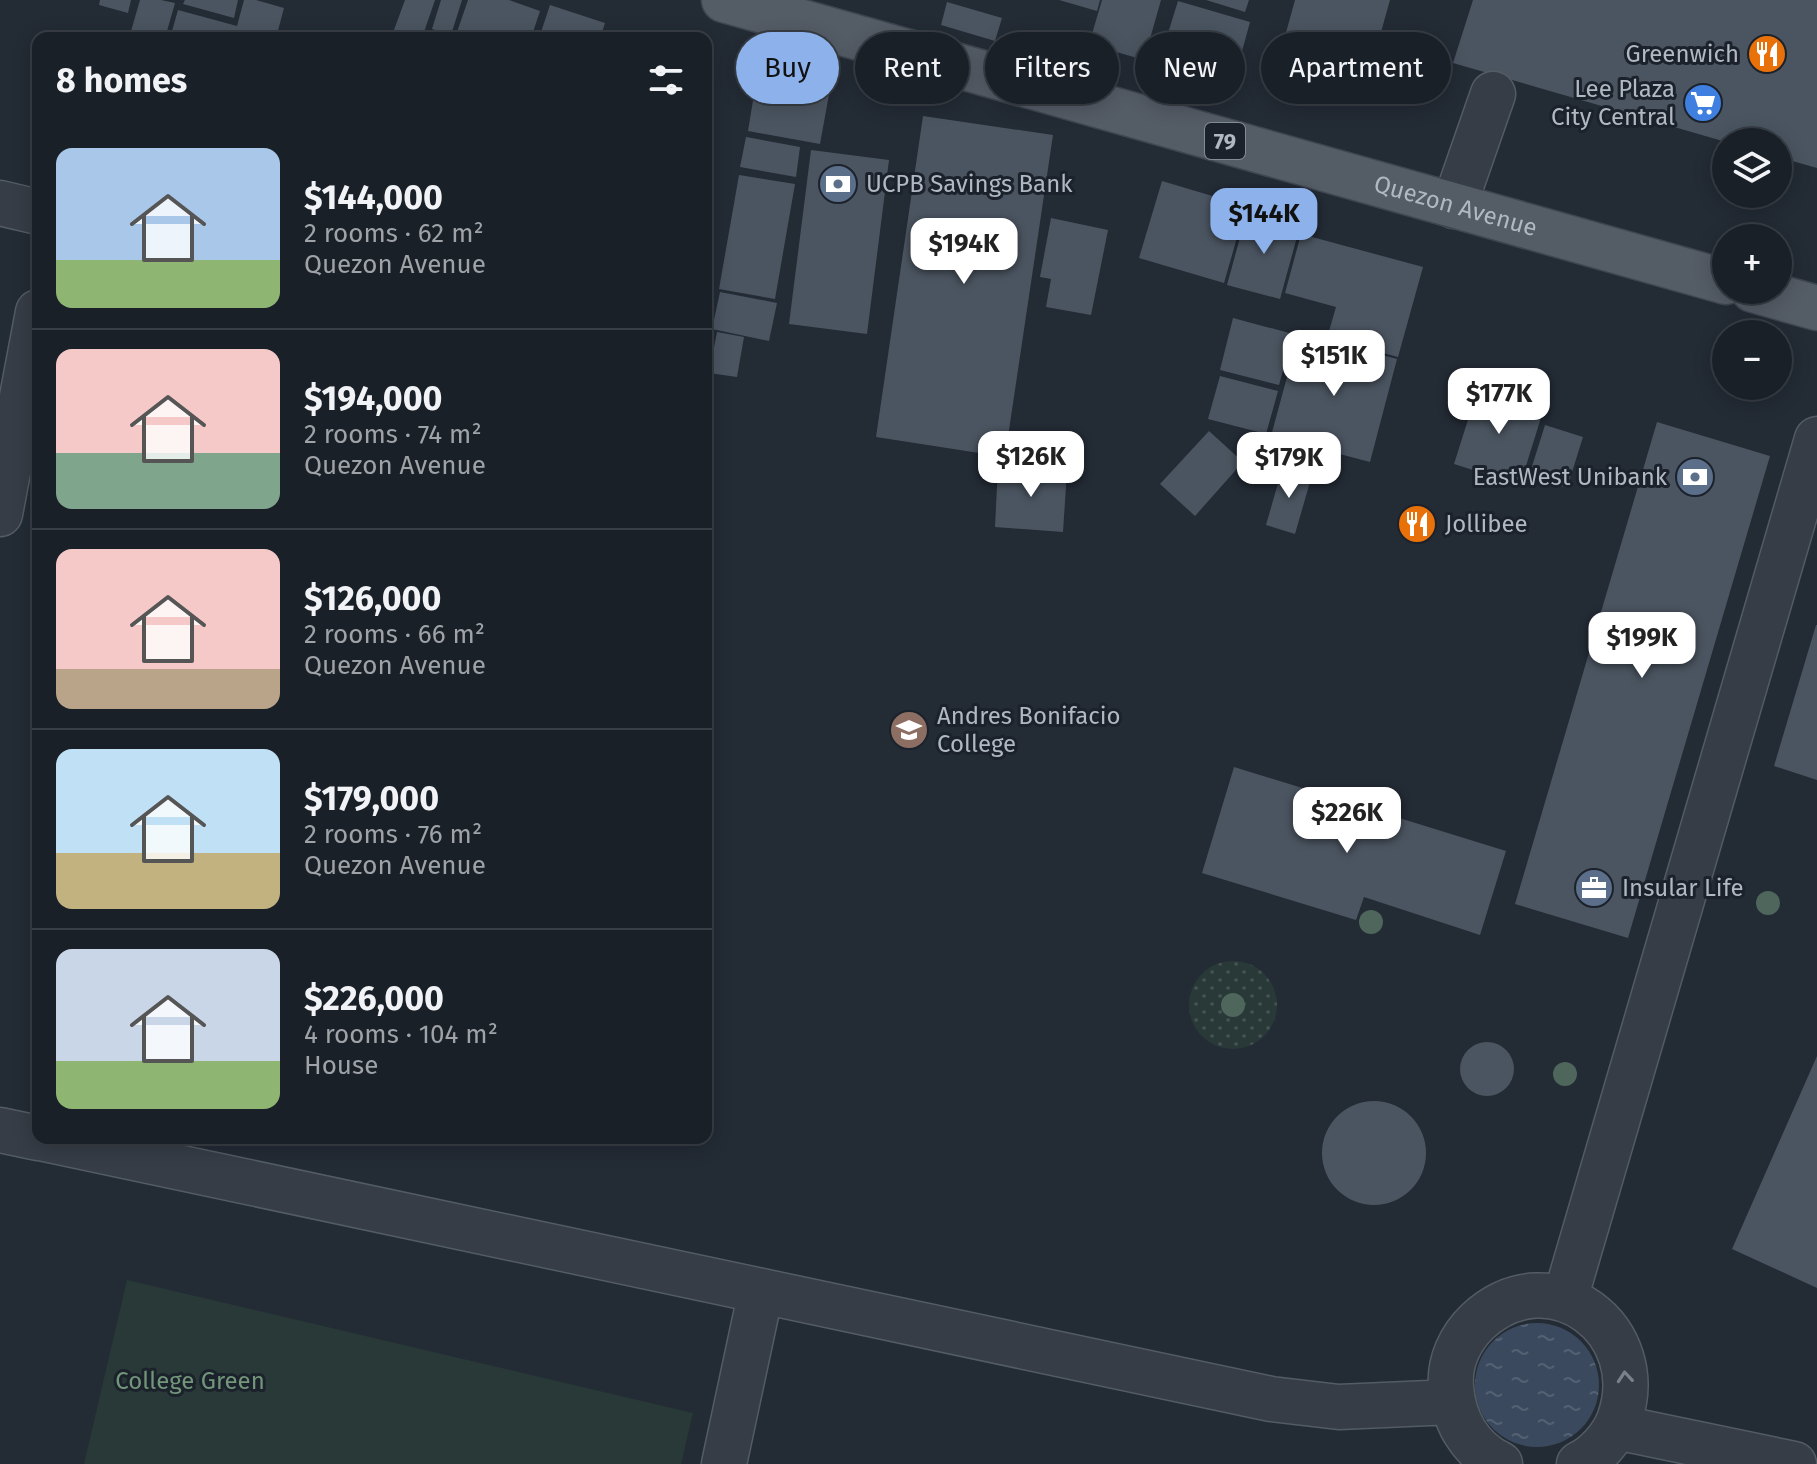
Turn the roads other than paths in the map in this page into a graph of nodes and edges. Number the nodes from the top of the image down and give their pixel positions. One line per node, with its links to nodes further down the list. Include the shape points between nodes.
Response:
1 (724, 0): 4 (main road, Quezon Avenue / 79)
2 (1493, 94): 4 (lane)
3 (0, 203): 5 (lane)
4 (1454, 206): 6 (main road, Quezon Avenue / 79)
5 (32, 211)
6 (1712, 278)
7 (1792, 301): 8 (main road)
8 (1817, 308)
9 (32, 343): 11 (lane)
10 (1817, 439): 16 (lane)
11 (2, 497)
12 (0, 1130): 13 (lane)
13 (32, 1137)
14 (67, 1144): 15 (lane)
15 (761, 1291): 17 (lane, via 1271,1399 1339,1407); 19 (lane)
16 (1565, 1299): 17 (lane, via 1514,1299 1490,1310 1470,1328 1456,1350); 18 (lane, one-way to 16, via 1626,1402 1621,1351 1588,1311)
17 (1452, 1402): 20 (lane, via 1472,1443)
18 (1616, 1427): 21 (lane); 22 (lane)
19 (724, 1464)
20 (1500, 1464)
21 (1579, 1464)
22 (1794, 1464)

